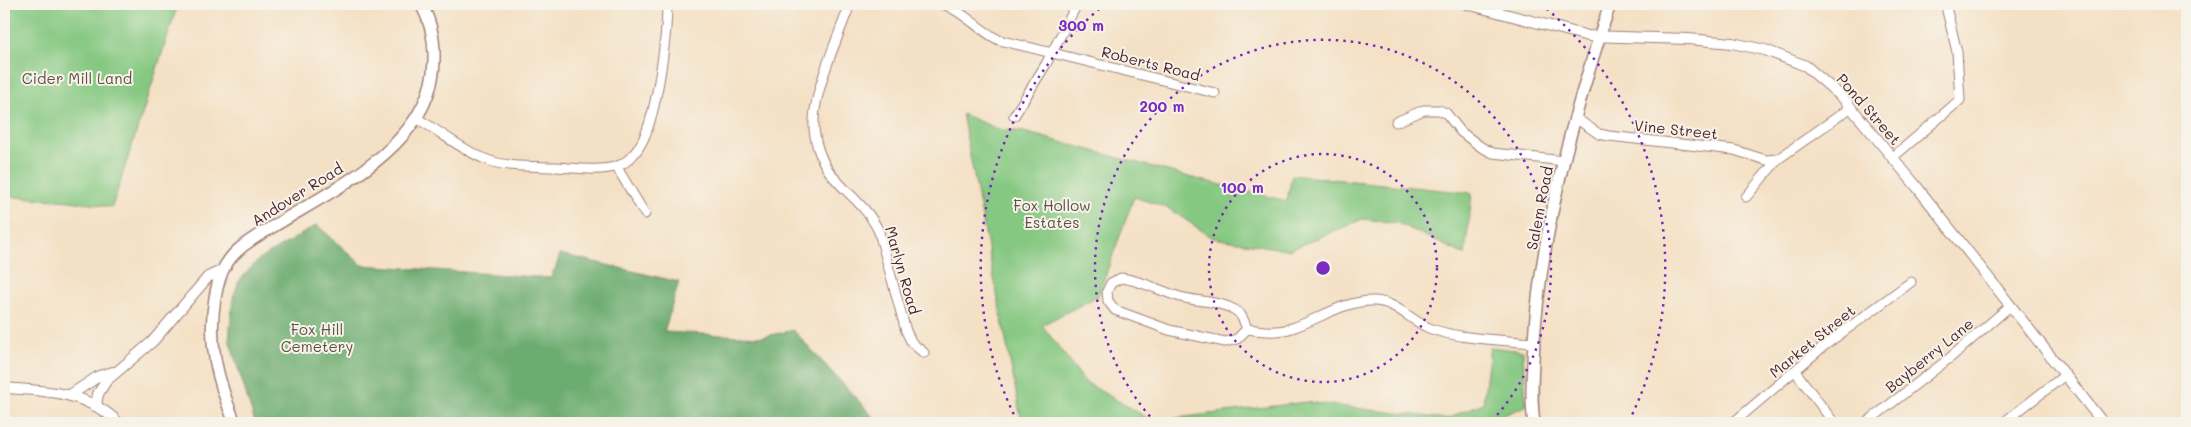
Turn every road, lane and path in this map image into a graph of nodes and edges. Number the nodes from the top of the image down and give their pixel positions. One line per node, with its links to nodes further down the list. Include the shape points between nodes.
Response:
1 (421, 4): 15 (main road, Andover Road, via 433,36 434,66 428,95)
2 (667, 4): 20 (street, via 662,58 645,136 638,149)
3 (850, 4): 28 (street, Marlyn Road, via 820,90 814,133 830,172 875,222 906,331 912,343)
4 (943, 4): 10 (street, Roberts Road, via 962,12 986,33 1000,40)
5 (1076, 4): 10 (street)
6 (1467, 4): 9 (street, Pond Street, via 1588,36)
7 (1610, 4): 9 (main road, Salem Road)
8 (1947, 11): 17 (street, via 1957,52 1960,100)
9 (1600, 36): 12 (street, Pond Street, via 1688,39 1765,50 1806,66); 14 (main road, Salem Road)
10 (1051, 53): 11 (street, Roberts Road); 13 (street)
11 (1216, 93)
12 (1850, 108): 17 (street, Pond Street); 18 (street)
13 (1014, 116)
14 (1574, 117): 18 (street, Vine Street, via 1600,134 1734,150 1766,160); 19 (main road, Salem Road)
15 (416, 118): 20 (street, via 462,148 489,161 583,168); 23 (main road, Andover Road, via 377,160 248,242)
16 (1396, 122): 19 (street, via 1424,110 1439,110 1446,113 1461,132 1492,153)
17 (1892, 158): 25 (street, Pond Street)
18 (1778, 159): 21 (street)
19 (1564, 161): 27 (main road, Salem Road, via 1540,290)
20 (616, 166): 22 (street)
21 (1746, 197)
22 (645, 214)
23 (223, 270): 29 (street, via 208,276 153,341); 36 (main road, Andover Road, via 213,308 212,346 220,382)
24 (1911, 282): 30 (street, Market Street)
25 (2009, 307): 31 (street, Pond Street); 40 (street, Bayberry Lane)
26 (1247, 329): 26 (street, via 1237,339 1224,342 1170,330 1115,310 1108,301 1107,291 1111,283 1121,278 1131,279 1178,296 1231,308 1243,318); 27 (street, via 1272,332 1292,328 1341,306 1374,301 1394,306 1428,328 1446,333)
27 (1534, 343): 37 (main road, Salem Road, via 1531,391)
28 (924, 353)
29 (114, 371): 33 (street, via 99,376); 34 (street, via 101,387)
30 (1795, 371): 38 (street, Market Street); 39 (street)
31 (2065, 375): 41 (street); 42 (street, Pond Street)
32 (4, 388): 33 (street)
33 (70, 395): 34 (street)
34 (96, 406): 35 (street)
35 (119, 423)
36 (236, 423)
37 (1534, 423)
38 (1733, 423)
39 (1834, 423)
40 (1866, 423)
41 (2003, 423)
42 (2103, 423)

